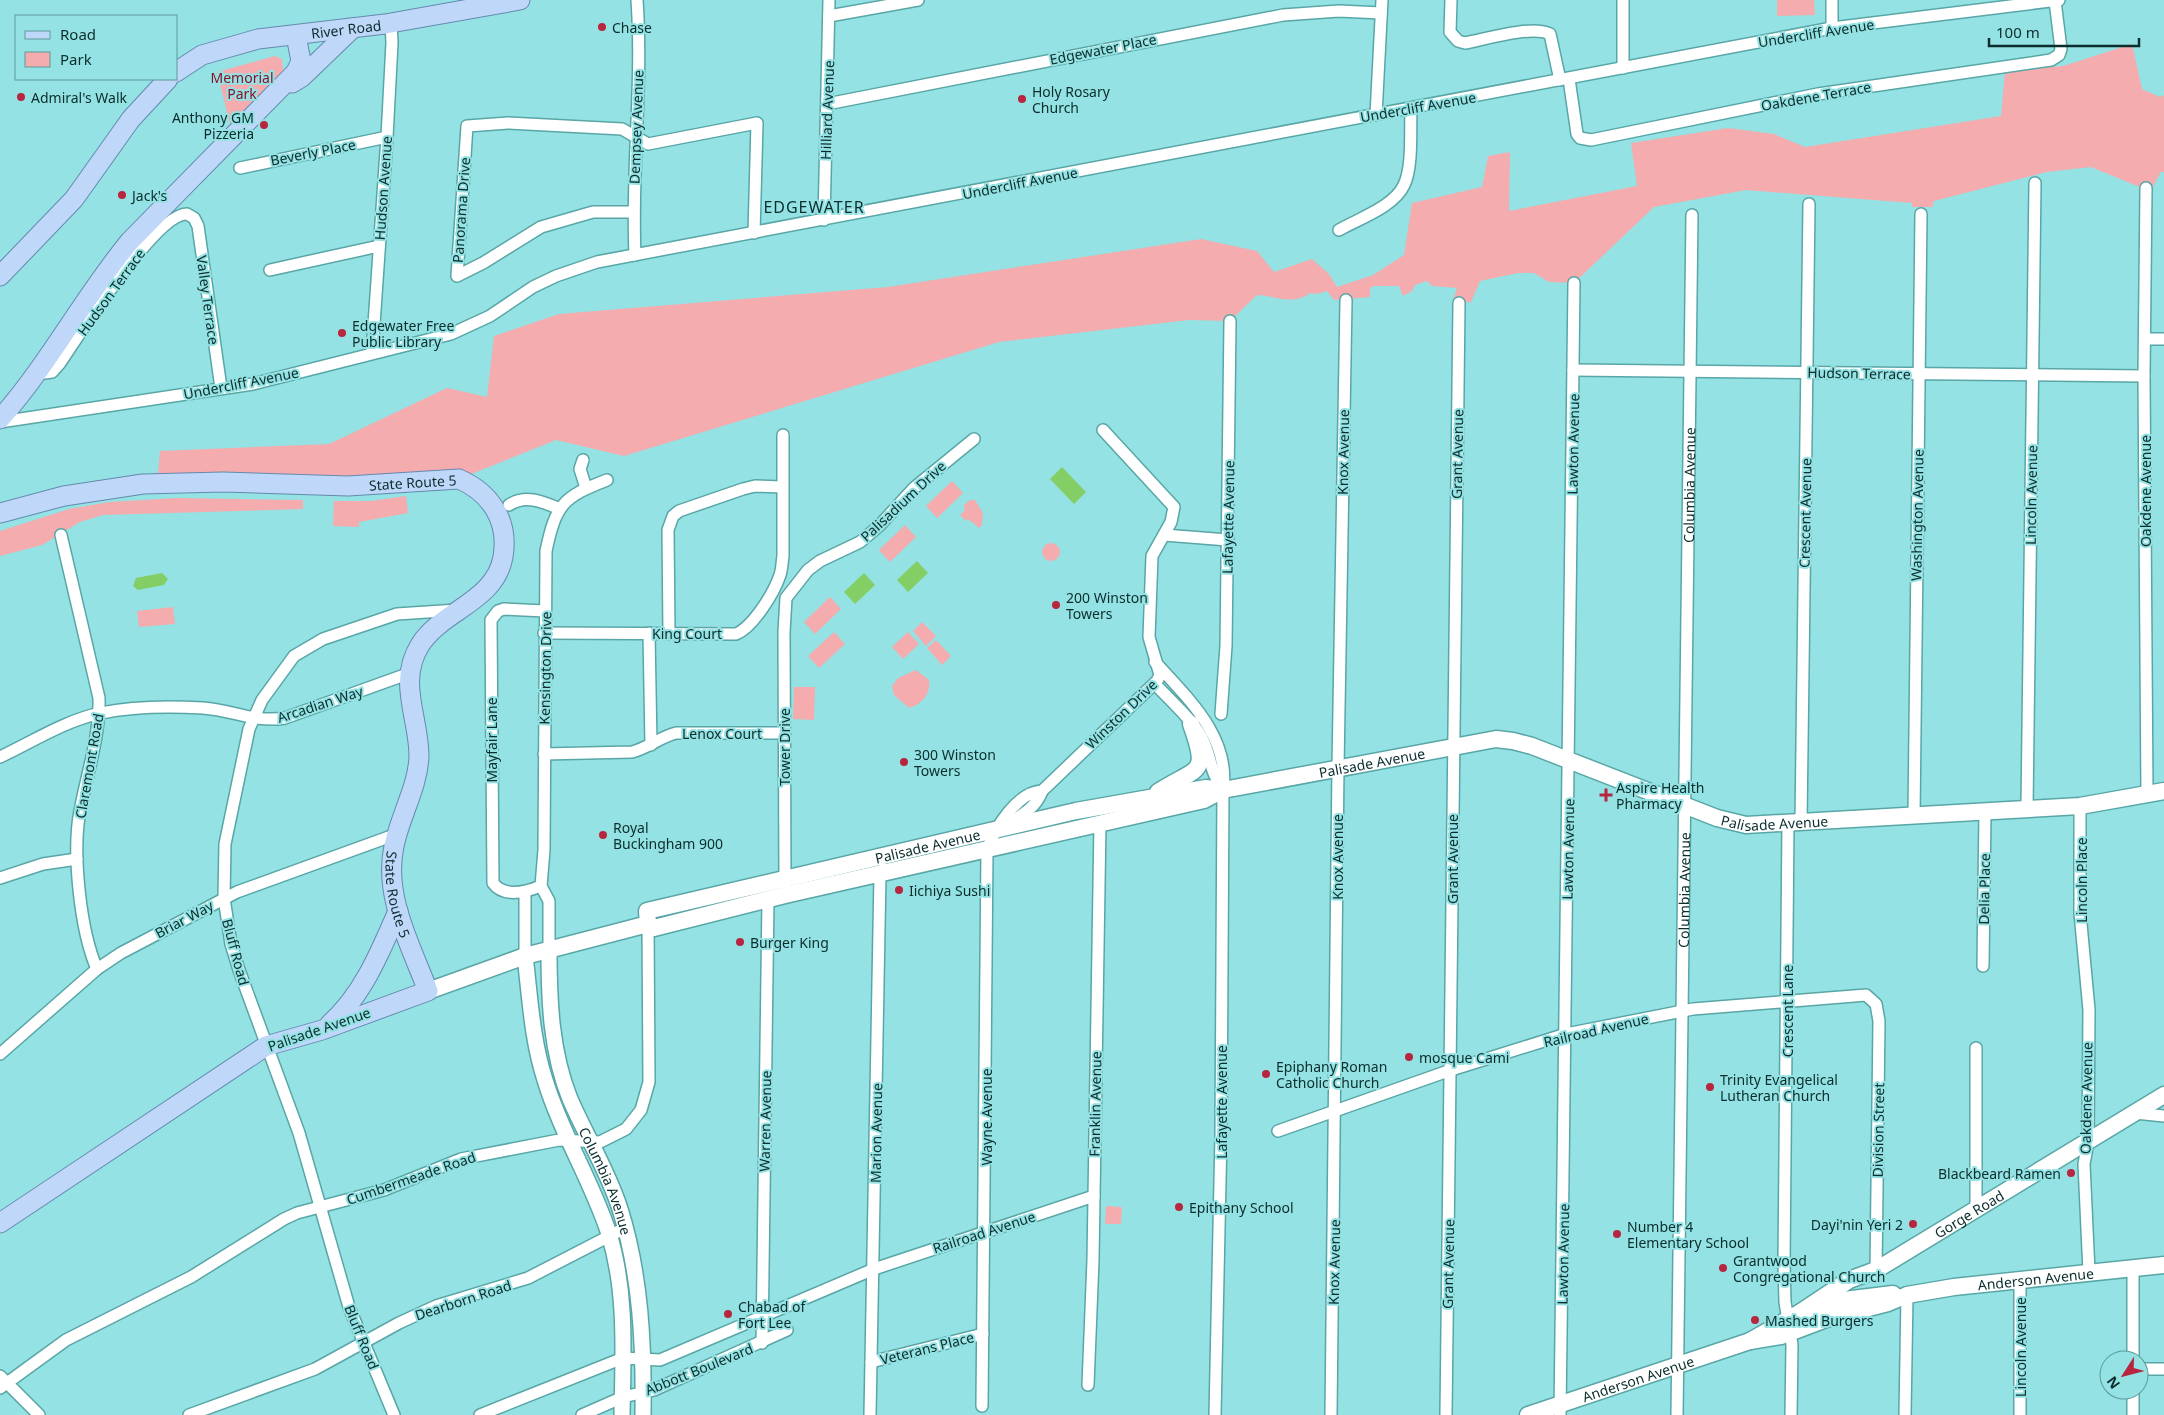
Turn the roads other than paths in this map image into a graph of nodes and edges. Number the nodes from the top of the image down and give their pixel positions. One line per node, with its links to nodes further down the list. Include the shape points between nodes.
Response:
1 (520, 0): 13 (main road, River Road)
2 (637, 0): 25 (street, Dempsey Avenue)
3 (829, 0): 12 (street, Hilliard Avenue)
4 (918, 0): 12 (street)
5 (1382, 0): 11 (street)
6 (1451, 0): 20 (street, via 1450,32 1458,41 1465,43 1545,32 1550,34)
7 (1622, 0): 17 (street)
8 (1832, 0): 15 (street)
9 (2059, 0): 10 (street, Undercliff Avenue)
10 (2055, 1): 15 (street, Undercliff Avenue); 20 (street, Oakdene Terrace, via 2061,49 2052,60 1818,94 1591,140 1577,134)
11 (1381, 13): 22 (street, Edgewater Place, via 1283,14); 24 (street)
12 (829, 16): 22 (street, Hilliard Avenue)
13 (391, 22): 14 (main road, River Road); 26 (street, Hudson Avenue)
14 (353, 28): 16 (main road, River Road); 21 (main road, via 302,77)
15 (1832, 28): 17 (street, Undercliff Avenue)
16 (296, 36): 18 (main road, River Road, via 267,37 222,49 202,55); 21 (main road, via 301,60 296,72)
17 (1623, 68): 20 (street, Undercliff Avenue)
18 (178, 71)
19 (167, 80): 41 (main road, via 131,119 74,199)
20 (1565, 80): 23 (street, Undercliff Avenue)
21 (278, 92): 52 (main road, via 130,241)
22 (827, 104): 35 (street, Hilliard Avenue)
23 (1411, 109): 24 (street, Undercliff Avenue); 36 (street, via 1404,186 1385,204)
24 (1376, 115): 35 (street, Undercliff Avenue)
25 (638, 136): 31 (street, Dempsey Avenue); 31 (street, Panorama Drive, via 622,129 508,123 467,126 457,276 541,227 592,212); 37 (street, via 648,144 757,123)
26 (387, 137): 27 (street, Beverly Place); 38 (street, Hudson Avenue)
27 (240, 168)
28 (2035, 183): 54 (street, Lincoln Avenue)
29 (2146, 188): 46 (street, Oakdene Avenue)
30 (1809, 204): 51 (street, Crescent Avenue)
31 (633, 212): 39 (street, Dempsey Avenue)
32 (1922, 214): 53 (street, Washington Avenue)
33 (191, 215): 52 (street, Hudson Terrace, via 175,217 144,246 60,363 52,372); 56 (street, Valley Terrace, via 198,226)
34 (1692, 215): 50 (street, Columbia Avenue)
35 (824, 220): 37 (street, Undercliff Avenue)
36 (1338, 230)
37 (754, 233): 39 (street, Undercliff Avenue)
38 (380, 246): 40 (street); 48 (street, Hudson Avenue)
39 (635, 255): 48 (street, Undercliff Avenue, via 597,262 556,276 533,287 490,316 451,334)
40 (270, 270)
41 (0, 276)
42 (1574, 283): 49 (street, Lawton Avenue)
43 (1346, 300): 90 (street, Knox Avenue)
44 (1459, 303): 86 (street, Grant Avenue)
45 (1230, 321): 70 (street, Lafayette Avenue)
46 (2146, 339): 47 (street); 55 (street, Oakdene Avenue)
47 (2164, 339)
48 (372, 353): 56 (street, Undercliff Avenue, via 276,379)
49 (1573, 370): 50 (street, Hudson Terrace); 89 (street, Lawton Avenue)
50 (1690, 371): 51 (street, Hudson Terrace); 95 (street, Columbia Avenue)
51 (1807, 372): 53 (street, Hudson Terrace); 100 (street, Crescent Avenue)
52 (37, 374): 57 (main road)
53 (1919, 374): 54 (street, Hudson Terrace); 99 (street, Washington Avenue)
54 (2033, 376): 55 (street, Hudson Terrace); 97 (street, Lincoln Avenue)
55 (2144, 376): 93 (street, Oakdene Avenue)
56 (221, 388): 57 (street, Undercliff Avenue)
57 (0, 421)
58 (1103, 430): 69 (street, Winston Drive, via 1174,507)
59 (783, 435): 63 (street)
60 (974, 438): 71 (street, Palisadium Drive, via 914,488 860,542 808,570)
61 (583, 460): 64 (street, via 580,469)
62 (607, 480): 64 (street, Kensington Drive)
63 (782, 487): 76 (street, King Court, via 783,556 780,575 759,614 745,630 736,634); 76 (street, via 743,488 679,511 674,516 668,530)
64 (586, 488): 66 (street, Kensington Drive, via 568,499)
65 (509, 505): 66 (street, via 528,499)
66 (560, 509): 73 (street, Kensington Drive, via 552,523 546,551)
67 (0, 513): 72 (main road, State Route 5, via 64,496 143,484 223,482 348,486 459,479 494,505 505,543 503,559 492,581 484,592)
68 (61, 535): 80 (street, Claremont Road, via 98,690)
69 (1164, 535): 70 (street); 77 (street, Winston Drive, via 1152,556 1149,637)
70 (1228, 540): 81 (street, Lafayette Avenue)
71 (786, 598): 84 (street, Tower Drive)
72 (461, 609): 78 (main road, State Route 5, via 426,635); 82 (street, Bluff Road, via 397,614 306,648 294,656 272,683)
73 (545, 610): 74 (street, Kensington Drive); 111 (street, Mayfair Lane, via 504,609 491,620 492,878 496,888 502,891)
74 (544, 633): 75 (street, King Court); 87 (street, Kensington Drive)
75 (649, 633): 76 (street, King Court); 85 (street)
76 (669, 633)
77 (1156, 662): 79 (street, Winston Drive, via 1160,675); 91 (street, Lafayette Avenue, via 1211,727 1225,774)
78 (410, 673): 82 (street, Arcadian Way, via 285,718); 103 (main road, State Route 5, via 409,695 419,757)
79 (1155, 684): 83 (street); 102 (street, Winston Drive, via 1042,791 1040,799 1022,816)
80 (100, 713): 82 (street, Arcadian Way, via 155,706 183,707 236,712); 88 (street, Arcadian Way); 106 (street, Claremont Road, via 80,813)
81 (1221, 714)
82 (253, 720): 112 (street, Bluff Road, via 228,825)
83 (1191, 724): 91 (street, via 1204,741 1213,775); 94 (main road, via 1201,751 1200,764 1189,775)
84 (784, 733): 85 (street, Lenox Court, via 676,733); 110 (street, Tower Drive)
85 (651, 745): 87 (street, Lenox Court, via 632,752)
86 (1453, 747): 89 (main road, Palisade Avenue, via 1496,739 1513,741); 90 (main road, Palisade Avenue); 130 (street, Grant Avenue)
87 (544, 754): 109 (street, Kensington Drive)
88 (0, 757)
89 (1569, 760): 95 (main road, Palisade Avenue); 126 (street, Lawton Avenue)
90 (1338, 767): 91 (main road, Palisade Avenue); 132 (street, Knox Avenue)
91 (1223, 790): 94 (main road, Palisade Avenue, via 1206,788); 101 (main road, Palisade Avenue, via 1204,800); 184 (street, Lafayette Avenue)
92 (2164, 791): 93 (main road, Palisade Avenue)
93 (2147, 794): 96 (main road, Palisade Avenue)
94 (1146, 798): 101 (main road, via 1129,810 1105,814); 102 (main road, Palisade Avenue)
95 (1684, 805): 100 (main road, Palisade Avenue, via 1733,823); 124 (street, Columbia Avenue)
96 (2080, 806): 97 (main road, Palisade Avenue); 117 (street, Lincoln Place)
97 (2027, 808): 98 (main road, Palisade Avenue)
98 (1985, 811): 99 (main road, Palisade Avenue); 119 (street, Delia Place)
99 (1914, 816): 100 (main road, Palisade Avenue)
100 (1794, 822): 123 (street, Crescent Lane)
101 (1100, 824): 104 (main road, Palisade Avenue); 139 (street, Franklin Avenue)
102 (995, 830): 104 (street, Wayne Avenue); 105 (main road, Palisade Avenue)
103 (397, 834): 112 (street, Briar Way); 114 (main road, State Route 5, via 391,878)
104 (987, 850): 107 (main road, Palisade Avenue); 144 (street, Wayne Avenue)
105 (890, 854): 107 (street, Marion Avenue); 110 (main road, Palisade Avenue)
106 (77, 859): 108 (street, via 43,864); 120 (street, Claremont Road, via 89,950)
107 (880, 875): 110 (main road, Palisade Avenue); 148 (street, Marion Avenue)
108 (0, 878)
109 (541, 886): 111 (street); 116 (street, Kensington Drive, via 549,901)
110 (785, 887): 113 (main road, Palisade Avenue); 115 (main road, Palisade Avenue, via 648,911)
111 (526, 892): 118 (street)
112 (224, 898): 120 (street, Briar Way, via 120,953); 127 (street, Bluff Road, via 239,970)
113 (768, 899): 115 (main road, Palisade Avenue, via 654,928); 155 (street, Warren Avenue)
114 (398, 911): 121 (main road, State Route 5); 125 (main road, via 376,960 349,1004)
115 (648, 924): 116 (main road, Palisade Avenue); 137 (street, Cumbermeade Road, via 650,1018 647,1096 636,1119 626,1129 600,1142)
116 (549, 951): 118 (main road, Palisade Avenue); 137 (street, Columbia Avenue, via 554,1043 570,1099)
117 (2082, 954): 138 (street, Oakdene Avenue, via 2089,1010)
118 (525, 956): 121 (main road, Palisade Avenue); 136 (street, Columbia Avenue, via 537,1052 555,1109)
119 (1983, 966)
120 (97, 969): 129 (street, Briar Way)
121 (428, 991): 125 (main road, Palisade Avenue)
122 (1866, 995): 123 (street, Railroad Avenue); 149 (street, Division Street, via 1876,1004 1880,1021)
123 (1787, 1002): 124 (street, Railroad Avenue); 157 (street, Crescent Lane, via 1784,1253)
124 (1682, 1011): 126 (street, Railroad Avenue); 166 (street, Columbia Avenue)
125 (322, 1030): 127 (main road, Palisade Avenue)
126 (1566, 1034): 130 (street, Railroad Avenue); 175 (street, Lawton Avenue)
127 (266, 1046): 140 (street, Bluff Road, via 299,1132); 142 (main road, Palisade Avenue)
128 (1976, 1048): 141 (street)
129 (0, 1054)
130 (1451, 1070): 132 (street, Railroad Avenue); 186 (street, Grant Avenue)
131 (2164, 1095): 133 (main road, Gorge Road)
132 (1335, 1109): 135 (street, Railroad Avenue); 185 (street, Knox Avenue)
133 (2135, 1113): 134 (street); 138 (main road, Gorge Road)
134 (2164, 1116)
135 (1278, 1130)
136 (570, 1140): 137 (street, Cumbermeade Road); 140 (street, Cumbermeade Road, via 461,1159 384,1190); 145 (street, Columbia Avenue)
137 (591, 1142): 143 (street, Columbia Avenue, via 620,1208)
138 (2088, 1142): 141 (main road, Gorge Road); 150 (street, Oakdene Avenue, via 2084,1164)
139 (1094, 1196): 144 (street, Railroad Avenue); 170 (street, Franklin Avenue)
140 (320, 1207): 160 (street, Bluff Road, via 349,1307); 169 (street, Cumbermeade Road, via 284,1219 192,1277 66,1340)
141 (1976, 1209): 149 (main road, Gorge Road)
142 (0, 1223)
143 (625, 1228): 145 (street, Dearborn Road); 164 (street, Columbia Avenue, via 637,1281)
144 (985, 1232): 148 (street, Railroad Avenue); 159 (street, Wayne Avenue)
145 (609, 1235): 160 (street, Dearborn Road, via 528,1278 436,1306); 163 (street, Columbia Avenue, via 621,1299)
146 (2164, 1265): 147 (main road, Anderson Avenue)
147 (2132, 1268): 150 (main road, Anderson Avenue); 162 (street)
148 (874, 1269): 155 (street, Abbott Boulevard); 165 (street, Marion Avenue)
149 (1876, 1270): 153 (main road, Gorge Road); 154 (main road, Gorge Road, via 1849,1280)
150 (2089, 1272): 151 (main road, Anderson Avenue)
151 (2020, 1280): 152 (main road, Anderson Avenue); 191 (street, Lincoln Avenue)
152 (1907, 1295): 153 (main road, Anderson Avenue, via 1888,1293); 156 (main road, Anderson Avenue); 190 (street)
153 (1844, 1300): 154 (main road, Anderson Avenue); 156 (main road, Gorge Road)
154 (1801, 1312): 157 (main road, Anderson Avenue)
155 (762, 1316): 161 (street, Warren Avenue); 164 (street, Abbott Boulevard, via 660,1360)
156 (1826, 1319): 157 (main road, Anderson Avenue)
157 (1788, 1326): 166 (main road, Anderson Avenue); 189 (street, Crescent Lane)
158 (787, 1330): 161 (street, Abbott Boulevard)
159 (983, 1334): 165 (street, Veterans Place); 174 (street, Wayne Avenue)
160 (364, 1342): 177 (street, Dearborn Road, via 294,1378); 178 (street, Bluff Road)
161 (762, 1343): 171 (street, Abbott Boulevard)
162 (2133, 1350)
163 (623, 1358): 164 (street, Abbott Boulevard); 172 (street, Columbia Avenue); 179 (street, Abbott Boulevard)
164 (642, 1359): 171 (street, Columbia Avenue)
165 (872, 1362): 183 (street, Marion Avenue)
166 (1677, 1366): 175 (main road, Anderson Avenue); 188 (street, Columbia Avenue)
167 (2149, 1369): 168 (street)
168 (2164, 1369)
169 (2, 1382): 176 (street)
170 (1088, 1384)
171 (643, 1393): 172 (street, Abbott Boulevard); 182 (street, Columbia Avenue)
172 (622, 1398): 180 (street, Abbott Boulevard); 181 (street, Columbia Avenue)
173 (2134, 1400): 192 (street)
174 (982, 1406)
175 (1560, 1409): 187 (main road, Anderson Avenue)
176 (40, 1415)
177 (189, 1415)
178 (394, 1415)
179 (480, 1415)
180 (582, 1415)
181 (622, 1415)
182 (643, 1415)
183 (870, 1415)
184 (1216, 1415)
185 (1331, 1415)
186 (1446, 1415)
187 (1528, 1415)
188 (1677, 1415)
189 (1791, 1415)
190 (1906, 1415)
191 (2020, 1415)
192 (2133, 1415)

